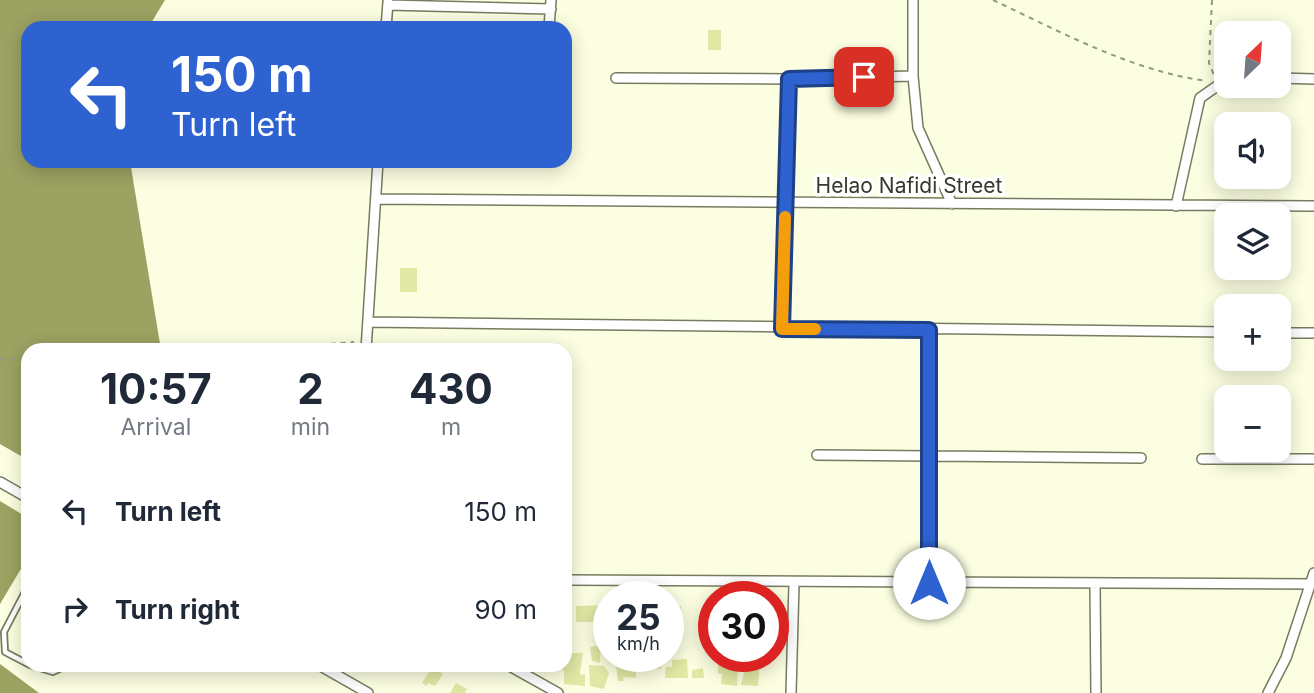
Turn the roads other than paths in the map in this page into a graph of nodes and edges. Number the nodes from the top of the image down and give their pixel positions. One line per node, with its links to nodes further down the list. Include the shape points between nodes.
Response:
1 (913, 0): 5 (street)
2 (388, 2): 3 (street); 4 (street)
3 (551, 4)
4 (387, 21)
5 (913, 76): 8 (street); 14 (street, via 918,128)
6 (615, 78): 8 (street)
7 (1292, 78): 9 (street)
8 (789, 79): 13 (street)
9 (1314, 79)
10 (1214, 87): 15 (street, via 1200,98)
11 (378, 168): 12 (street)
12 (377, 198): 13 (street, Helao Nafidi Street); 17 (street)
13 (785, 202): 14 (street, Helao Nafidi Street); 18 (street)
14 (952, 204): 15 (street, Helao Nafidi Street)
15 (1176, 205): 16 (street, Helao Nafidi Street)
16 (1314, 206)
17 (368, 322): 18 (street); 23 (street)
18 (782, 329): 19 (street)
19 (929, 330): 20 (street); 25 (street)
20 (1214, 332)
21 (1291, 333): 22 (street)
22 (1314, 333)
23 (366, 343)
24 (817, 455): 25 (street)
25 (929, 456): 26 (street); 34 (street)
26 (1141, 458)
27 (1202, 459): 28 (street)
28 (1314, 459)
29 (0, 482): 30 (street)
30 (21, 494)
31 (1314, 573): 35 (street)
32 (572, 580): 33 (street)
33 (794, 583): 34 (street); 43 (street)
34 (929, 583): 36 (street)
35 (1311, 584): 36 (street); 45 (street, via 1286,658)
36 (1096, 585): 44 (street)
37 (21, 599): 38 (lane, via 4,632 5,652)
38 (21, 660)
39 (331, 672): 41 (street)
40 (520, 672): 42 (street)
41 (368, 693)
42 (558, 693)
43 (791, 693)
44 (1096, 693)
45 (1268, 693)

